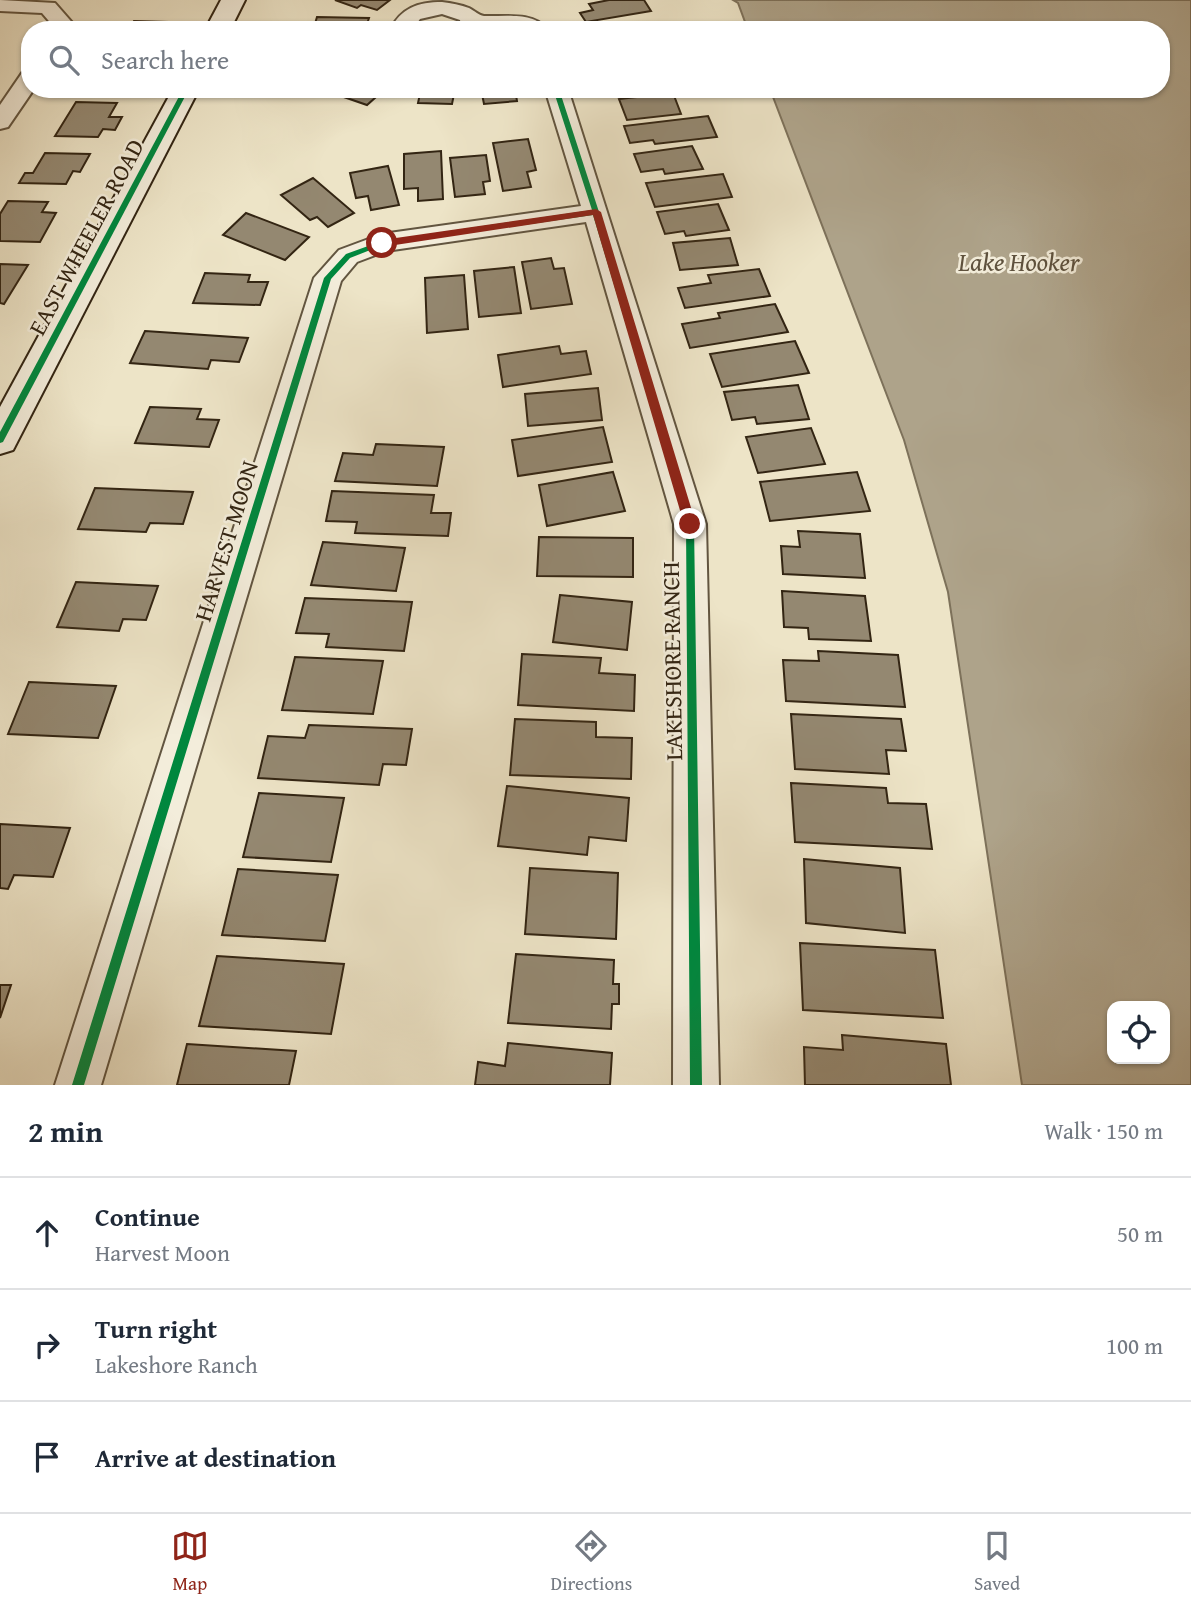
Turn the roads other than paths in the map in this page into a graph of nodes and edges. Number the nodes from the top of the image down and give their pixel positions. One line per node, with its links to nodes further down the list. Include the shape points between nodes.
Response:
1 (233, 0): 4 (street)
2 (0, 5): 3 (street, via 48,7)
3 (60, 21)
4 (222, 21)
5 (406, 21): 6 (street, via 429,9 453,9)
6 (472, 21)
7 (21, 91): 10 (street)
8 (181, 98): 12 (street, EAST WHEELER ROAD)
9 (559, 98): 11 (street, LAKESHORE RANCH)
10 (0, 122)
11 (596, 212): 13 (street, HARVEST MOON, via 382,243 348,256 328,278); 14 (street, LAKESHORE RANCH, via 690,524)
12 (0, 440)
13 (78, 1085)
14 (696, 1085)

